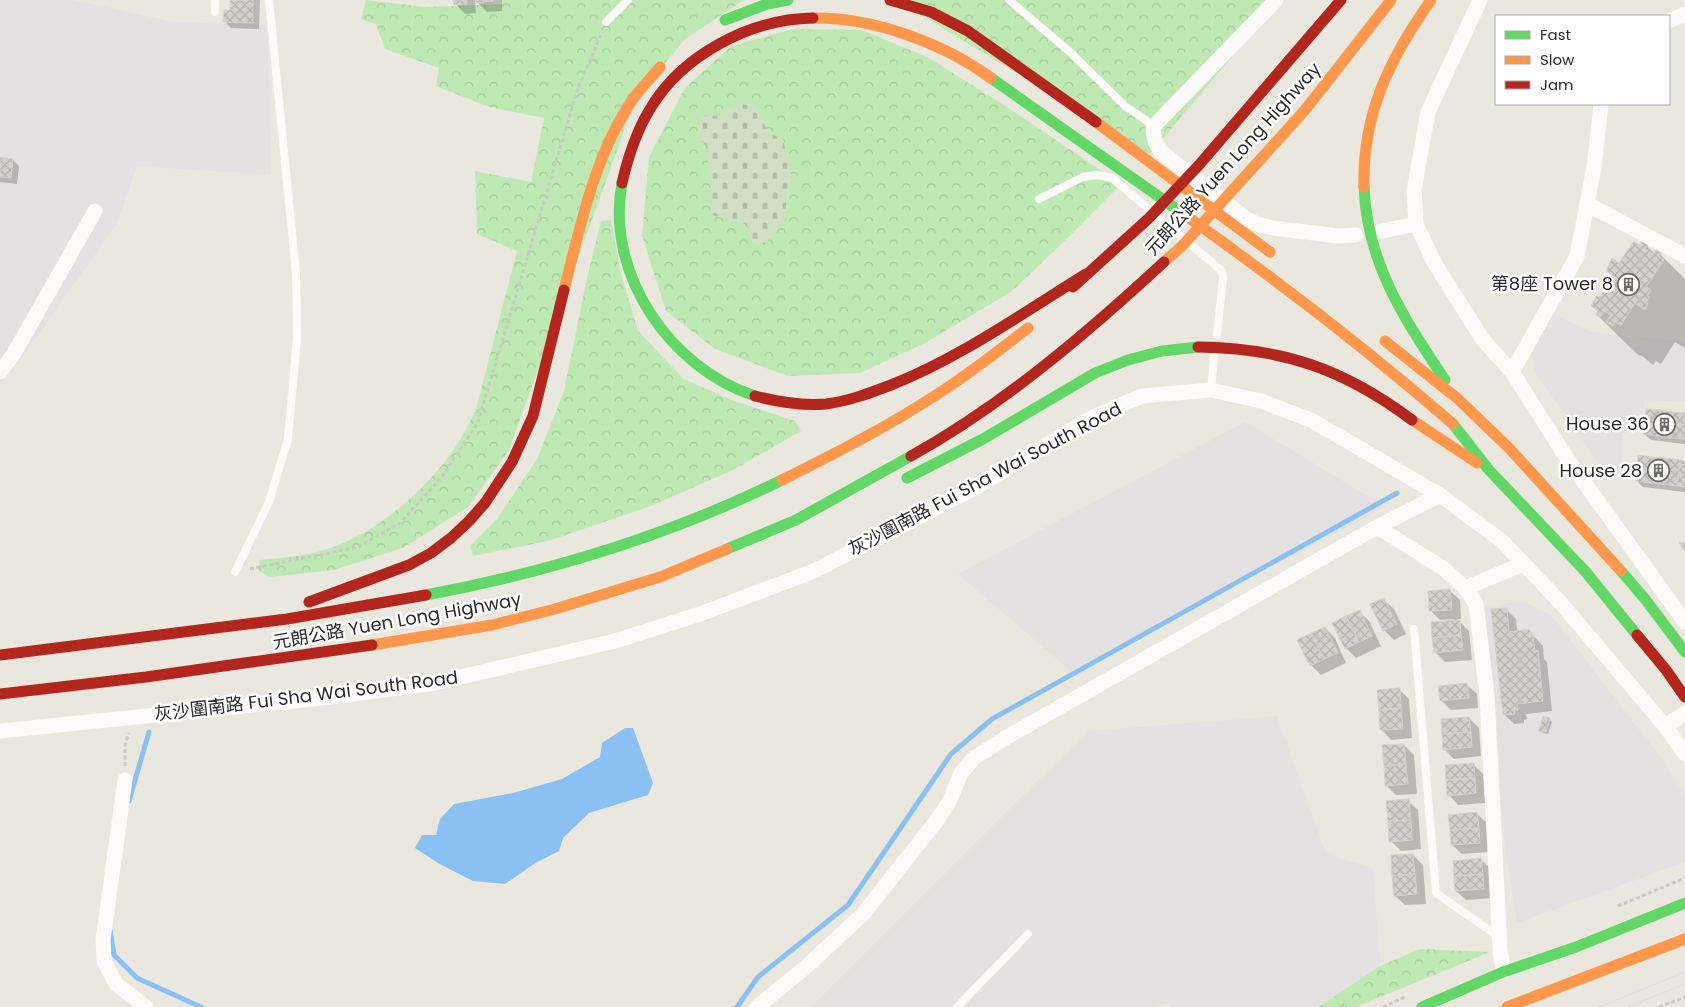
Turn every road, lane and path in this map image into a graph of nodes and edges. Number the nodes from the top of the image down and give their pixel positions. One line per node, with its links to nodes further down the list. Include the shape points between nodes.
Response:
1 (215, 0): 12 (lane)
2 (269, 0): 45 (lane, via 296,273 297,339 288,439 269,502)
3 (628, 0): 15 (lane)
4 (788, 0): 16 (main road, via 767,4)
5 (890, 0): 27 (main road, via 931,12 968,31)
6 (1009, 0): 19 (lane, via 1070,52 1125,106)
7 (1276, 0): 19 (street)
8 (1341, 0): 28 (main road, 元朗公路 Yuen Long Highway, via 1198,166 1149,218)
9 (1392, 0): 42 (main road, 元朗公路 Yuen Long Highway, via 1305,110 1182,246 1118,305 991,406 945,437)
10 (1430, 0): 37 (main road, via 1401,45 1380,88 1365,145 1363,190 1371,237 1390,290)
11 (1480, 0): 23 (street, via 1428,112 1414,190)
12 (215, 12)
13 (1685, 14): 14 (street)
14 (1670, 21)
15 (606, 22): 45 (path, via 578,88 478,422 442,477 400,523 358,547)
16 (713, 28)
17 (666, 62): 48 (main road, via 633,99 612,135 596,174 533,416 513,463 485,504 449,540 408,566)
18 (1602, 105): 21 (street)
19 (1154, 126): 25 (street, via 1154,141 1160,151 1245,218 1273,228 1338,236)
20 (1039, 199): 32 (lane, via 1083,177 1112,178 1222,271)
21 (1587, 204): 26 (street); 35 (street, via 1577,256)
22 (95, 212): 34 (street, via 13,356)
23 (1416, 224): 24 (street); 35 (street, via 1435,264 1483,340)
24 (1377, 232)
25 (1356, 235)
26 (1685, 256)
27 (1280, 260)
28 (1086, 274): 29 (main road, 元朗公路 Yuen Long Highway); 38 (main road, via 952,356 904,381 846,401 818,405 783,403 751,396 721,383 688,358 663,332 627,266 619,226 620,196 641,124 664,89 702,55 746,32 775,22 802,18 835,18 890,30 932,45 982,71 1260,268 1458,428)
29 (1049, 311)
30 (1035, 323): 48 (main road, 元朗公路 Yuen Long Highway, via 966,375 878,430 775,484 689,522 608,550 479,584 421,597)
31 (1375, 334): 37 (main road)
32 (1217, 335)
33 (1214, 356): 36 (lane)
34 (0, 372)
35 (1512, 372): 47 (street, via 1568,460)
36 (1211, 390): 40 (street, 灰沙圍南路 Fui Sha Wai South Road, via 1261,401 1311,420); 55 (street, 灰沙圍南路 Fui Sha Wai South Road, via 1142,396 1093,417 973,489 814,571 700,614 615,641 435,683)
37 (1458, 399): 50 (main road, via 1509,448 1604,551)
38 (1489, 470): 39 (main road, via 1373,392 1333,372 1296,359 1254,350 1201,346 1152,354 1095,373 952,456); 53 (main road, via 1585,571)
39 (900, 482)
40 (1440, 495): 43 (street); 44 (street, 灰沙圍南路 Fui Sha Wai South Road, via 1502,541)
41 (858, 498): 42 (main road)
42 (796, 520): 52 (main road, 元朗公路 Yuen Long Highway, via 660,577 492,625 302,656)
43 (1377, 527): 46 (street, via 1443,568); 67 (street, via 974,758 961,773 938,819 863,914)
44 (1523, 564): 46 (street); 56 (street, 灰沙圍南路 Fui Sha Wai South Road, via 1560,602)
45 (235, 572)
46 (1465, 588): 62 (street, via 1476,604 1487,695)
47 (1685, 622)
48 (235, 626): 51 (main road, 元朗公路 Yuen Long Highway)
49 (1414, 629): 62 (lane, via 1436,893)
50 (1685, 652)
51 (0, 654)
52 (0, 694)
53 (1685, 697)
54 (1685, 713): 56 (street)
55 (133, 718): 57 (street, 灰沙圍南路 Fui Sha Wai South Road); 59 (path, via 125,745)
56 (1665, 726): 58 (street, 灰沙圍南路 Fui Sha Wai South Road)
57 (0, 731)
58 (1685, 754)
59 (125, 780): 66 (street, via 104,961 116,984)
60 (1685, 903): 64 (main road, via 1576,947)
61 (1028, 934): 68 (lane)
62 (1499, 937): 64 (street)
63 (1685, 939): 70 (main road)
64 (1502, 972): 69 (main road)
65 (1685, 997): 71 (path)
66 (146, 1007)
67 (757, 1007)
68 (957, 1007)
69 (1422, 1007)
70 (1507, 1007)
71 (1660, 1007)

